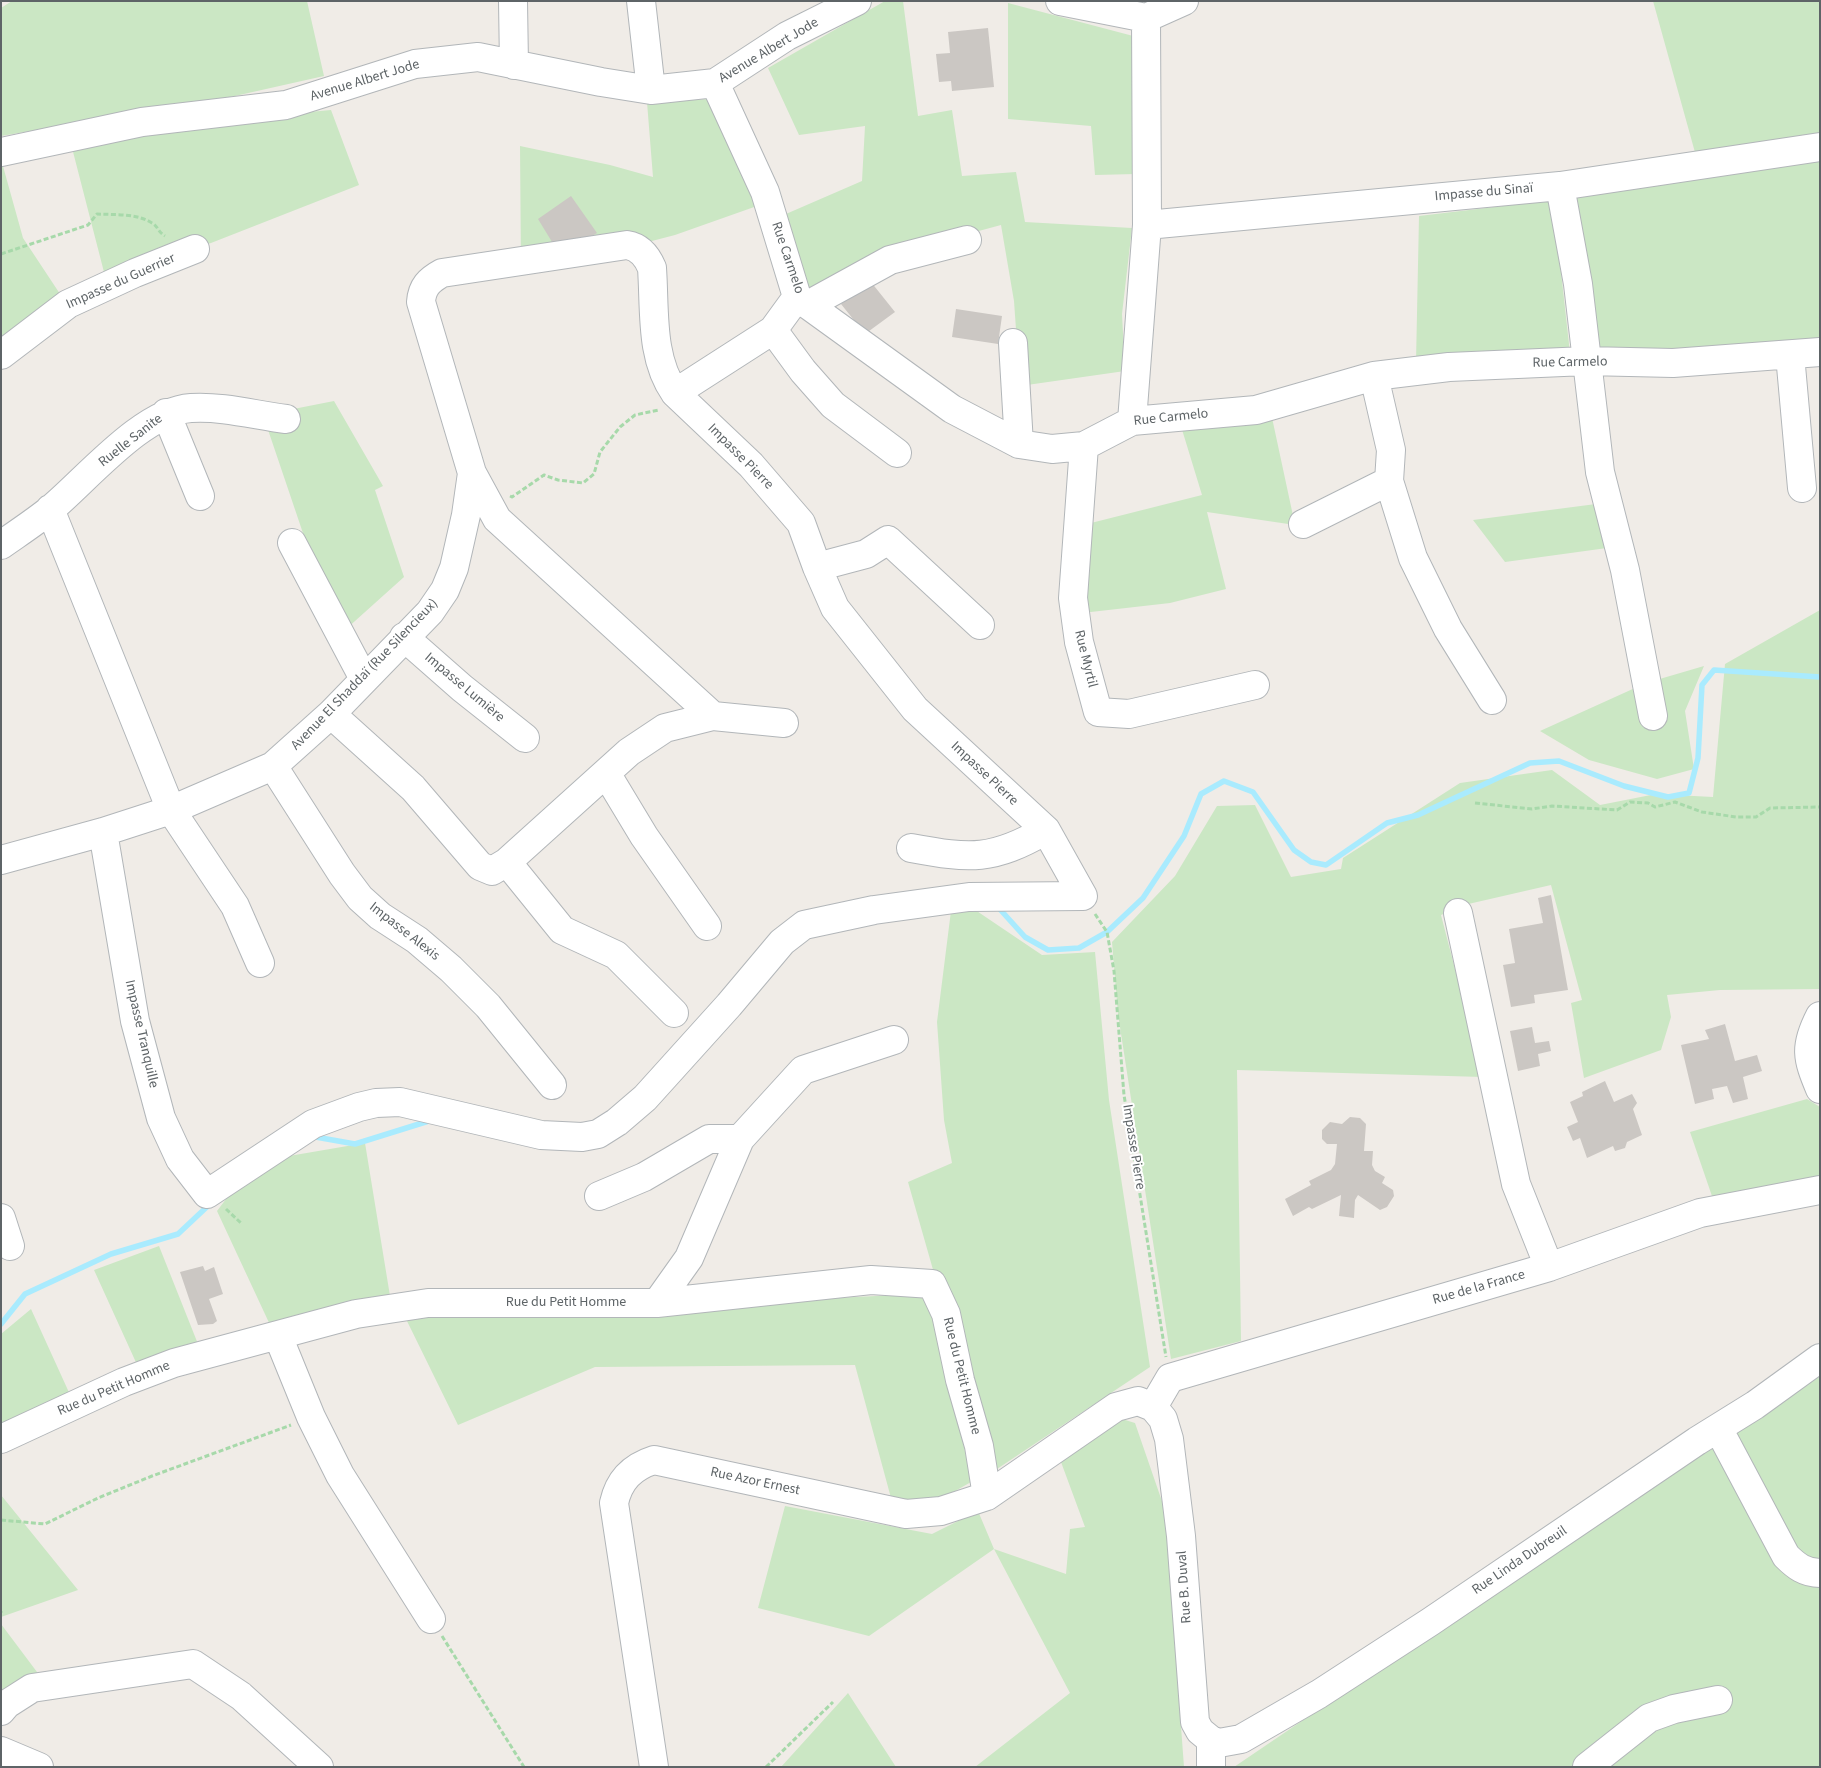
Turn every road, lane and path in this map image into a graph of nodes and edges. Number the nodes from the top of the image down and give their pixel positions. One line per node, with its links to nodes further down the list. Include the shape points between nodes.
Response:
1 (513, 1): 7 (street)
2 (641, 1): 9 (street)
3 (857, 1): 8 (street, Avenue Albert Jode, via 787,36)
4 (1060, 1): 6 (street)
5 (1184, 1): 6 (street)
6 (1129, 11): 13 (street)
7 (514, 65): 9 (street, Avenue Albert Jode); 11 (street, Avenue Albert Jode, via 478,57 415,64 286,105 142,122)
8 (715, 83): 9 (street, Avenue Albert Jode); 17 (street, Rue Carmelo, via 765,192)
9 (651, 90)
10 (1820, 147): 12 (street, Impasse du Sinaï)
11 (1, 152)
12 (1560, 186): 13 (street, Impasse du Sinaï); 23 (street, via 1578,284)
13 (1147, 225): 28 (street)
14 (968, 240): 17 (street, via 890,260)
15 (195, 250): 16 (path, via 159,233 154,224 140,217 97,214 88,225); 21 (street, Impasse du Guerrier, via 68,304)
16 (1, 254)
17 (802, 301): 18 (street); 29 (street, Rue Carmelo, via 952,409)
18 (774, 330): 25 (street); 31 (street, via 803,371 833,405)
19 (1013, 343): 29 (street)
20 (1820, 352): 22 (street, Rue Carmelo)
21 (1, 355)
22 (1790, 355): 23 (street, Rue Carmelo, via 1673,363); 34 (street)
23 (1586, 361): 24 (street, Rue Carmelo, via 1449,367); 48 (street, via 1600,472 1625,570)
24 (1374, 376): 28 (street, Rue Carmelo, via 1256,410); 32 (street, via 1391,450)
25 (680, 398): 33 (path, via 635,416 620,428 600,452 594,474 583,483 544,475 512,497); 33 (street, Avenue El Shaddaï (Rue Silencieux), via 666,380 658,360 652,268 649,260 635,246 442,273 426,284 421,302); 40 (street, Impasse Pierre, via 751,465 801,522)
26 (166, 413): 27 (street, Ruelle Sanite, via 212,408); 35 (street); 36 (street, Ruelle Sanite, via 120,446)
27 (286, 419)
28 (1132, 421): 30 (street, Rue Carmelo)
29 (1019, 444): 30 (street, Rue Carmelo, via 1052,449)
30 (1084, 446): 44 (street, Rue Myrtil, via 1073,598 1079,642 1098,712 1129,714)
31 (897, 453)
32 (1389, 481): 37 (street); 45 (street, via 1413,558 1448,629)
33 (478, 483): 42 (street, Avenue El Shaddaï (Rue Silencieux), via 466,514 448,583 430,612); 47 (street, via 497,518)
34 (1802, 488)
35 (200, 496)
36 (50, 510): 39 (street, Ruelle Sanite); 55 (street)
37 (1303, 524)
38 (292, 543): 43 (street)
39 (1, 545)
40 (817, 567): 41 (street, via 866,554 888,540); 56 (street, Impasse Pierre, via 835,608 916,709)
41 (980, 625)
42 (404, 637): 43 (street, Avenue El Shaddaï (Rue Silencieux)); 50 (street, Impasse Lumière)
43 (364, 679): 46 (street, Avenue El Shaddaï (Rue Silencieux))
44 (1255, 685)
45 (1492, 700)
46 (331, 714): 51 (street, Avenue El Shaddaï (Rue Silencieux)); 60 (street, via 413,788 480,866 492,871)
47 (713, 716): 49 (street); 52 (street, via 665,728 629,752)
48 (1653, 716)
49 (784, 723)
50 (525, 738)
51 (272, 766): 55 (street, Avenue El Shaddaï (Rue Silencieux)); 68 (street, Impasse Alexis, via 360,898 451,969 488,1006)
52 (606, 773): 60 (street); 63 (street, via 644,836)
53 (1475, 803): 54 (path, via 1532,809 1552,806 1617,810 1630,802 1648,803 1655,807 1675,802 1702,812 1736,817 1756,816 1770,808)
54 (1820, 807)
55 (171, 810): 57 (street, Avenue El Shaddaï (Rue Silencieux)); 64 (street, via 235,906)
56 (1046, 830): 58 (street, via 1005,851 964,857); 61 (street, Impasse Pierre)
57 (102, 832): 59 (street, Avenue El Shaddaï (Rue Silencieux)); 61 (street, Impasse Tranquille, via 135,1020 160,1118 180,1159 207,1194 313,1124 376,1103 400,1102 540,1135 582,1137 598,1134 644,1098 782,942 804,925 874,910 969,897)
58 (911, 848)
59 (1, 860)
60 (507, 862): 65 (street, via 562,930 616,954)
61 (1083, 896): 79 (path, Impasse Pierre, via 1107,932 1114,971 1124,1095)
62 (1458, 913): 75 (street, via 1516,1184)
63 (707, 926)
64 (260, 963)
65 (674, 1013)
66 (1820, 1016): 69 (street, via 1810,1034 1808,1062)
67 (894, 1040): 70 (street, via 803,1070)
68 (552, 1085)
69 (1820, 1089)
70 (740, 1139): 72 (street, via 709,1139 644,1177); 76 (street, via 689,1258)
71 (1820, 1190): 75 (street, Rue de la France, via 1700,1213)
72 (599, 1196)
73 (1, 1218): 74 (street)
74 (10, 1246)
75 (1549, 1267): 79 (street, Rue de la France)
76 (657, 1303): 77 (street, Rue du Petit Homme, via 428,1303 356,1314); 84 (street, Rue du Petit Homme, via 871,1280 932,1284 946,1314 979,1446)
77 (278, 1336): 81 (street); 83 (street, Rue du Petit Homme, via 174,1363 124,1382)
78 (1820, 1358): 82 (street, Rue Linda Dubreuil)
79 (1170, 1378): 80 (street)
80 (1152, 1407): 84 (street, Rue Azor Ernest, via 1138,1401 1116,1407); 91 (street, Rue B. Duval, via 1163,1419 1169,1439 1182,1536 1195,1722)
81 (311, 1417): 85 (path, via 152,1476 45,1524); 87 (street, via 340,1475)
82 (1718, 1428): 86 (street, via 1786,1556 1797,1567); 91 (street, Rue Linda Dubreuil, via 1319,1694 1241,1739)
83 (1, 1439)
84 (987, 1496): 96 (street, Rue Azor Ernest, via 942,1511 906,1514 654,1460 626,1475 614,1503)
85 (1, 1520)
86 (1820, 1573)
87 (431, 1619): 95 (path)
88 (1718, 1700): 99 (street, via 1649,1718)
89 (833, 1702): 97 (path)
90 (1, 1711): 94 (street, via 32,1688 193,1664 241,1696)
91 (1211, 1740): 98 (street)
92 (1, 1751): 93 (street)
93 (38, 1767)
94 (319, 1767)
95 (524, 1767)
96 (654, 1767)
97 (766, 1767)
98 (1211, 1767)
99 (1588, 1767)

